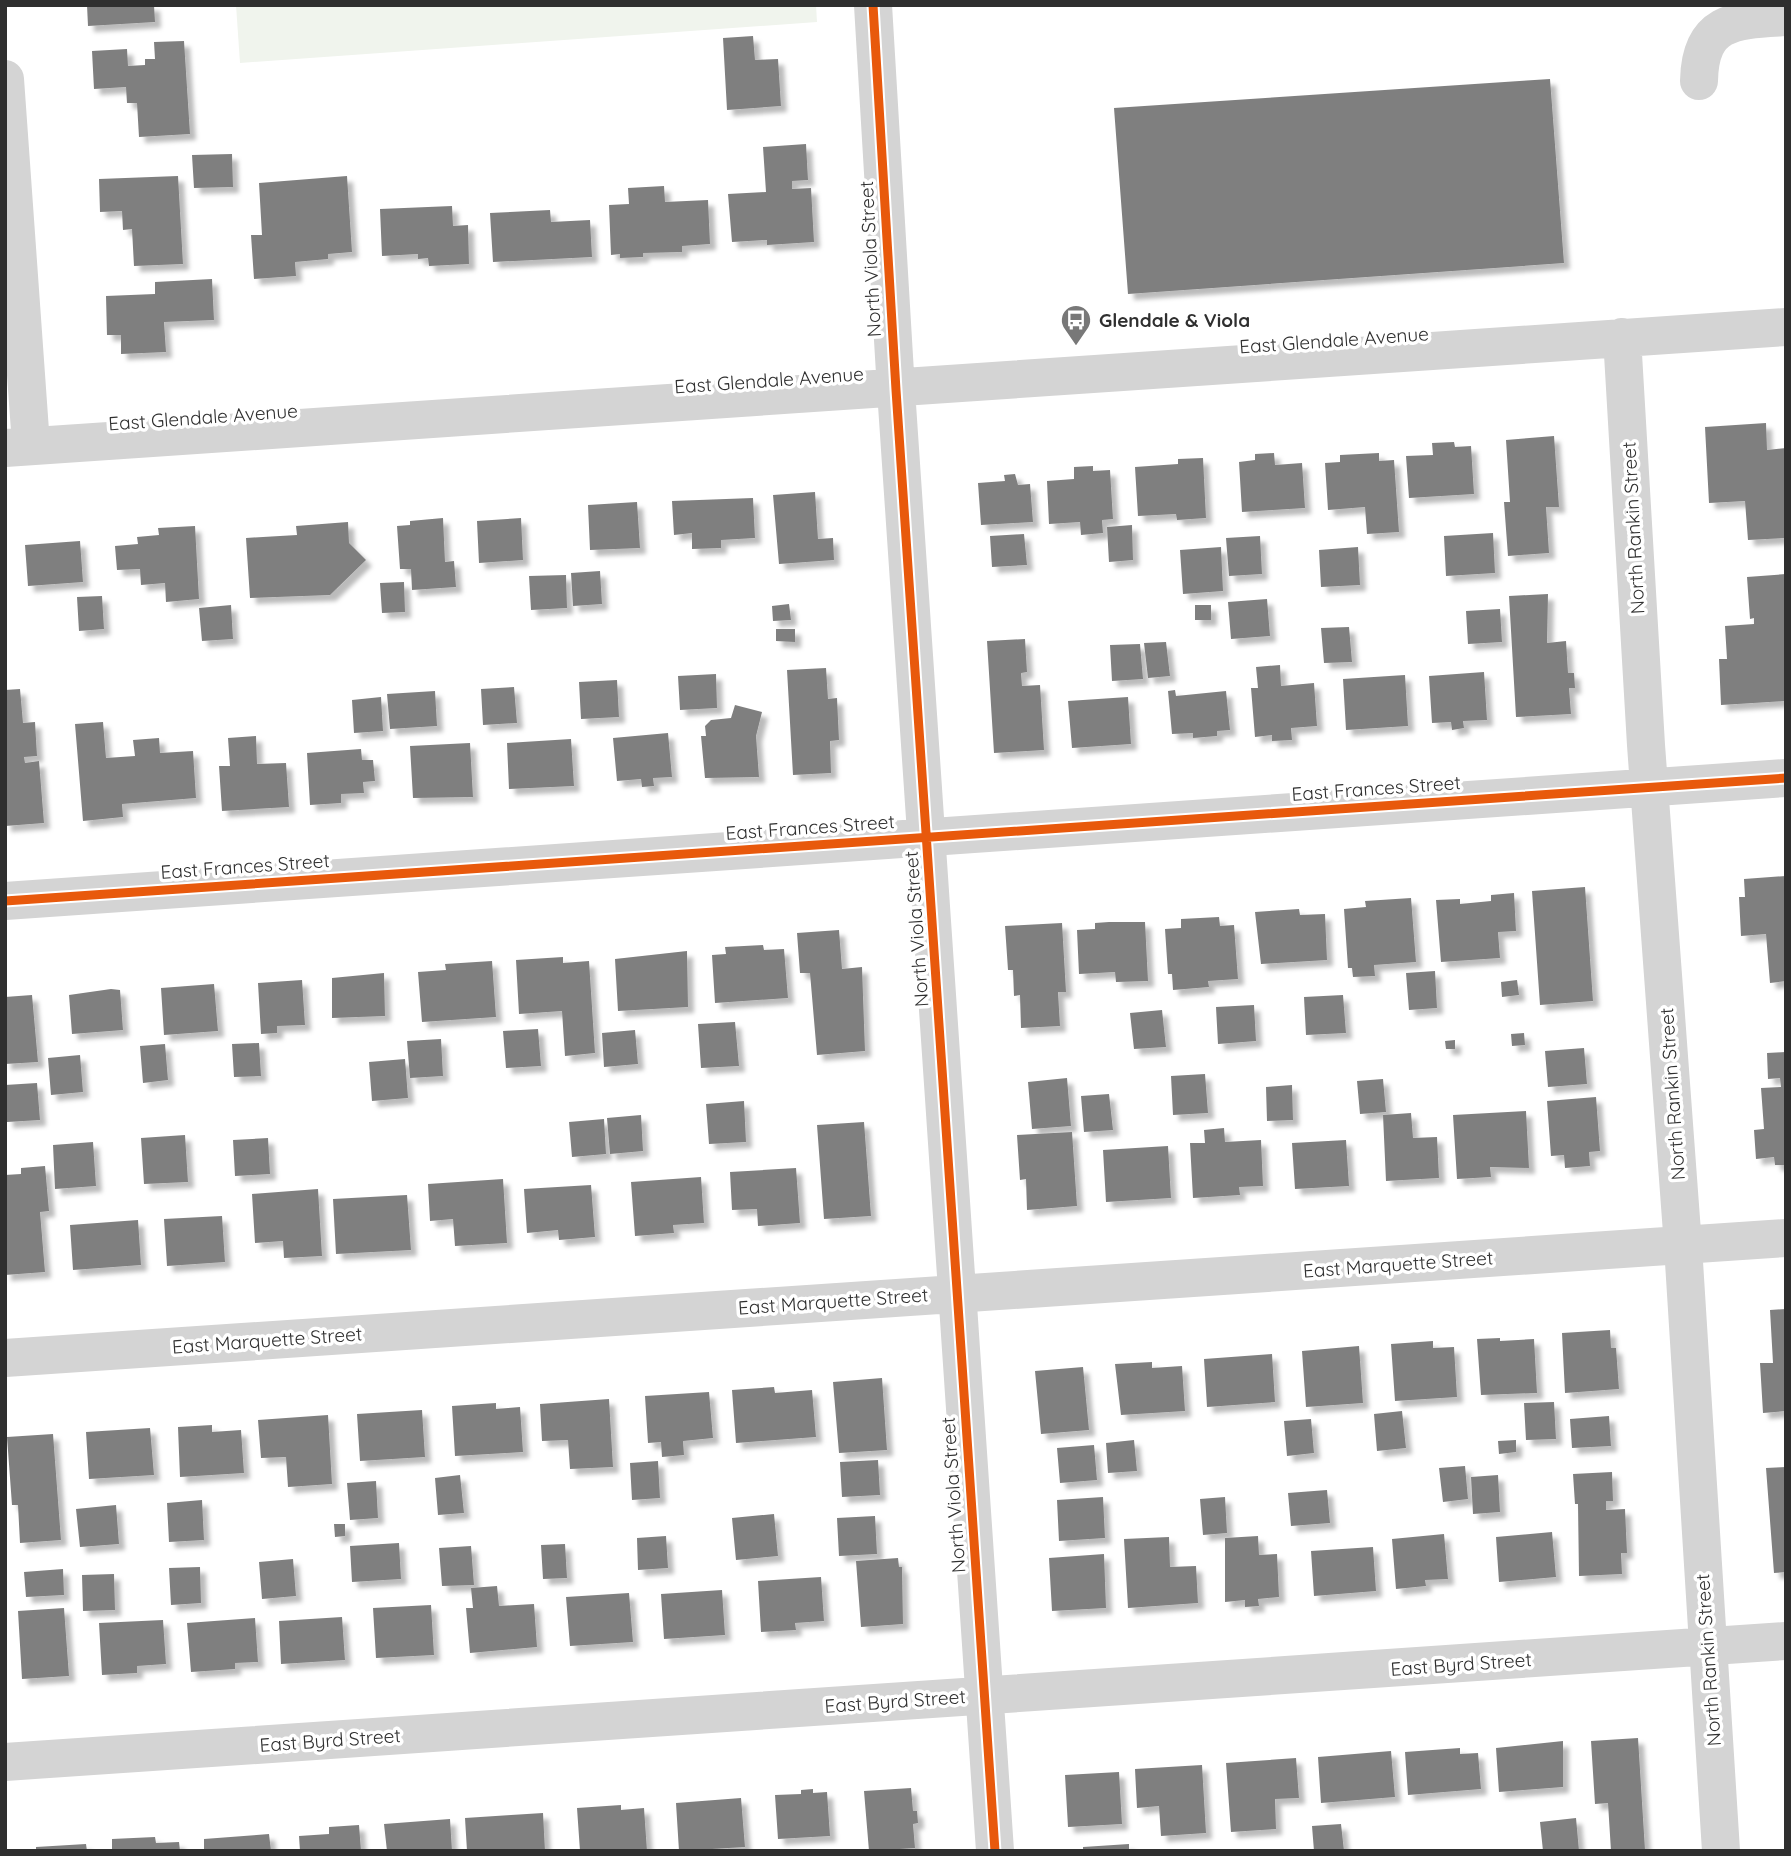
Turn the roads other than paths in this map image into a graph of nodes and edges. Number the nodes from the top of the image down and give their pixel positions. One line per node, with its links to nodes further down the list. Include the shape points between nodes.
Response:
1 (873, 5): 7 (street, North Viola Street)
2 (1786, 17): 4 (street, via 1736,20 1710,36 1699,57)
3 (5, 79): 8 (street)
4 (1699, 81)
5 (1786, 327): 6 (street, East Glendale Avenue)
6 (1622, 337): 7 (street, East Glendale Avenue); 10 (street, North Rankin Street)
7 (895, 390): 8 (street, East Glendale Avenue); 11 (street, North Viola Street)
8 (18, 446)
9 (1786, 778): 10 (street, East Frances Street)
10 (1649, 787): 11 (street, East Frances Street); 14 (street, North Rankin Street)
11 (927, 837): 12 (street, East Frances Street); 15 (street, North Viola Street)
12 (5, 901)
13 (1786, 1238): 14 (street, East Marquette Street)
14 (1684, 1246): 15 (street, East Marquette Street); 18 (street, North Rankin Street)
15 (957, 1293): 16 (street, East Marquette Street); 19 (street, North Viola Street)
16 (5, 1358)
17 (1786, 1642): 18 (street, East Byrd Street)
18 (1706, 1647): 19 (street, East Byrd Street); 22 (street, North Rankin Street)
19 (985, 1695): 20 (street, East Byrd Street); 21 (street, North Viola Street)
20 (5, 1762)
21 (995, 1851)
22 (1720, 1851)

